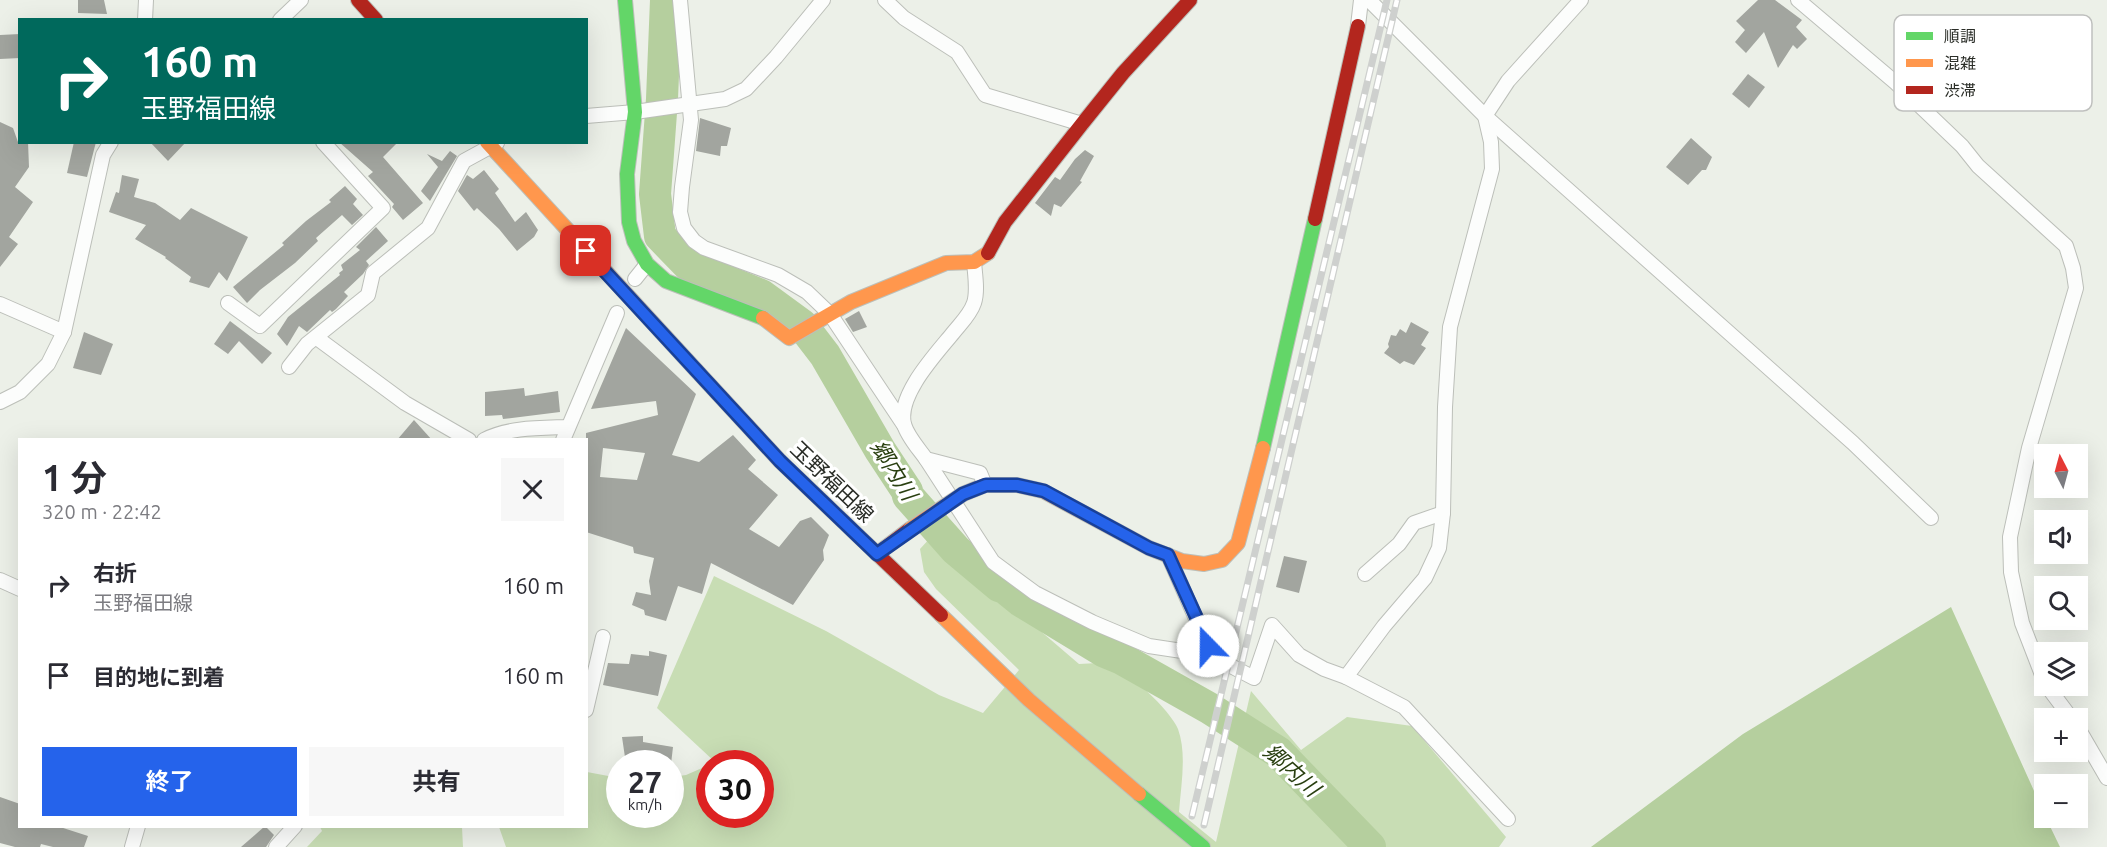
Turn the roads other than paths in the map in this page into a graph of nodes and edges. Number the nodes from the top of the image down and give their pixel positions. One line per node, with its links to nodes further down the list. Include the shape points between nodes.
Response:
1 (146, 0): 13 (street)
2 (301, 0): 14 (street)
3 (358, 0): 15 (street)
4 (625, 0): 18 (street)
5 (680, 0): 17 (street)
6 (823, 0): 17 (street, via 746,89 725,99)
7 (885, 0): 22 (street, via 904,18 957,52 985,95)
8 (1190, 0): 22 (street)
9 (1361, 0): 49 (street, via 1266,438 1238,543 1222,560 1204,564)
10 (1369, 0): 21 (street)
11 (1581, 0): 21 (street, via 1508,81)
12 (1798, 0): 16 (street)
13 (145, 18)
14 (282, 18)
15 (374, 18)
16 (1894, 81)
17 (685, 106): 18 (street); 33 (street, via 692,120 680,212 684,228 704,248 778,275 807,291)
18 (638, 111): 20 (street); 28 (street, via 627,174 629,222)
19 (1925, 111): 55 (street, via 1978,166 2066,246 2073,268 2076,288 2029,448 2010,537 2011,572 2022,623)
20 (588, 116)
21 (1485, 116): 46 (street, via 1492,169 1450,327); 47 (street, via 1853,443)
22 (1082, 123): 27 (street, via 1005,222 988,253)
23 (110, 144): 34 (street, via 103,155)
24 (325, 144): 30 (street, via 382,208 260,326)
25 (490, 144): 35 (street, via 464,161 428,228 373,273 368,295)
26 (493, 144): 48 (street, 玉野福田線, via 780,461)
27 (974, 262): 33 (street, via 946,263); 37 (street, via 974,303)
28 (647, 264): 29 (street); 33 (street, via 666,281 767,320 789,338)
29 (635, 279)
30 (228, 303)
31 (0, 304): 34 (street)
32 (617, 313): 41 (street)
33 (828, 315): 38 (street)
34 (64, 332): 39 (street, via 48,364 20,392)
35 (317, 338): 36 (street, via 307,344); 42 (street, via 405,403)
36 (289, 367)
37 (911, 389): 38 (street); 40 (street)
38 (887, 398): 40 (street)
39 (0, 402)
40 (904, 425): 44 (street)
41 (566, 433): 43 (street, via 529,429)
42 (466, 438)
43 (488, 438)
44 (926, 459): 45 (street, via 980,473); 54 (street, via 993,562 1035,593 1149,646)
45 (986, 485): 48 (street, bridge, via 963,494); 49 (street, via 1017,485 1044,491)
46 (1443, 513): 50 (street, via 1414,523 1399,544); 56 (street, via 1439,548 1425,578)
47 (1931, 518)
48 (877, 554): 65 (street, 玉野福田線, via 1029,700)
49 (1168, 555): 54 (street, via 1203,632 1208,646)
50 (1365, 574)
51 (0, 580): 52 (street)
52 (18, 588)
53 (603, 637): 57 (street)
54 (1204, 652): 56 (street, via 1254,678 1272,625 1299,655)
55 (2034, 654)
56 (1346, 677): 60 (street, via 1404,707)
57 (588, 701)
58 (2088, 745): 59 (street)
59 (2107, 778)
60 (1508, 819)
61 (137, 828): 63 (street)
62 (293, 828): 64 (street)
63 (132, 847)
64 (276, 847)
65 (1203, 847)

